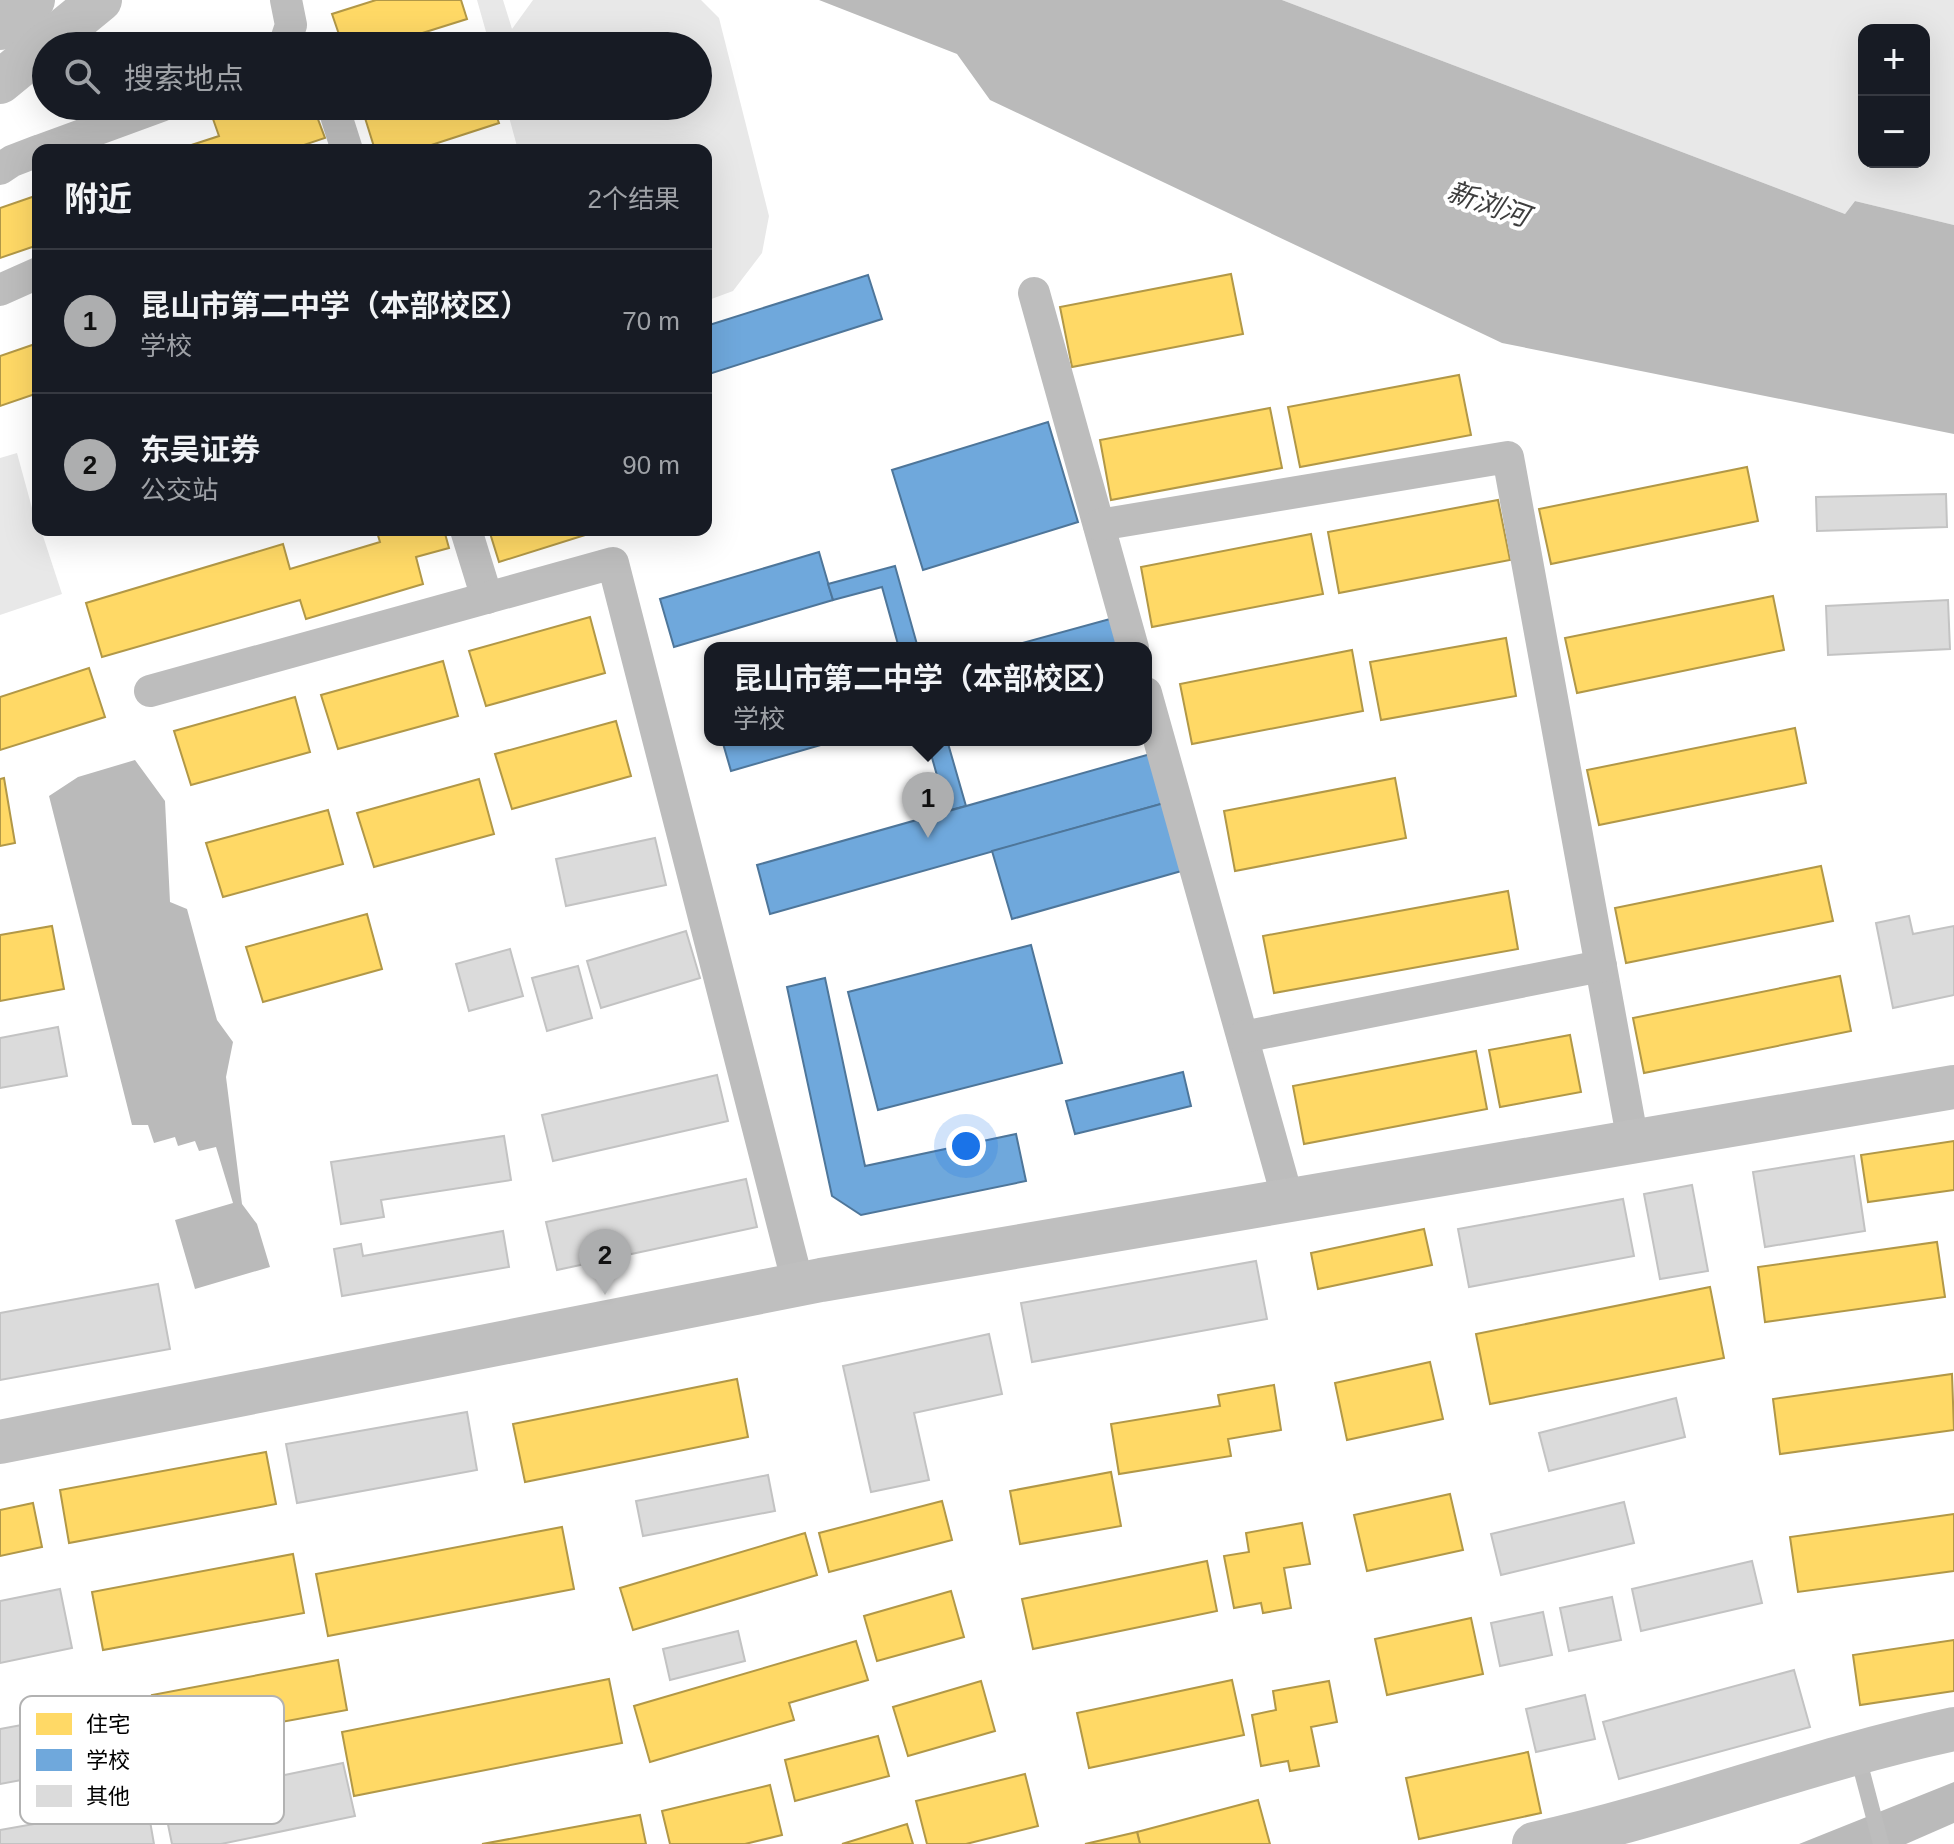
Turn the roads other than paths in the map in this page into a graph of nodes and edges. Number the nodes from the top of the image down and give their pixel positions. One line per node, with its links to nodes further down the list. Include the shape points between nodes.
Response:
1 (33, 0): 3 (street)
2 (100, 0): 4 (street)
3 (0, 28)
4 (61, 32)
5 (32, 56): 6 (street)
6 (0, 82)
7 (123, 120): 9 (street)
8 (337, 120): 10 (street)
9 (59, 144)
10 (345, 144)
11 (32, 154): 12 (street)
12 (0, 169)
13 (32, 276): 14 (street)
14 (0, 290)
15 (1034, 293): 16 (street)
16 (1099, 525): 19 (street); 22 (street, via 1508,457)
17 (468, 536): 18 (street)
18 (487, 598): 20 (street); 27 (street, via 613,563)
19 (1131, 642)
20 (150, 691)
21 (1152, 714): 23 (street)
22 (1601, 966): 23 (street); 25 (street)
23 (1243, 1037): 26 (street)
24 (1954, 1087): 25 (street)
25 (1633, 1142): 26 (street)
26 (1288, 1200): 27 (street)
27 (798, 1284): 28 (street)
28 (0, 1442)
29 (1954, 1729): 30 (street)
30 (1857, 1752): 31 (street, via 1622,1825); 32 (lane)
31 (1534, 1844)
32 (1881, 1844)

